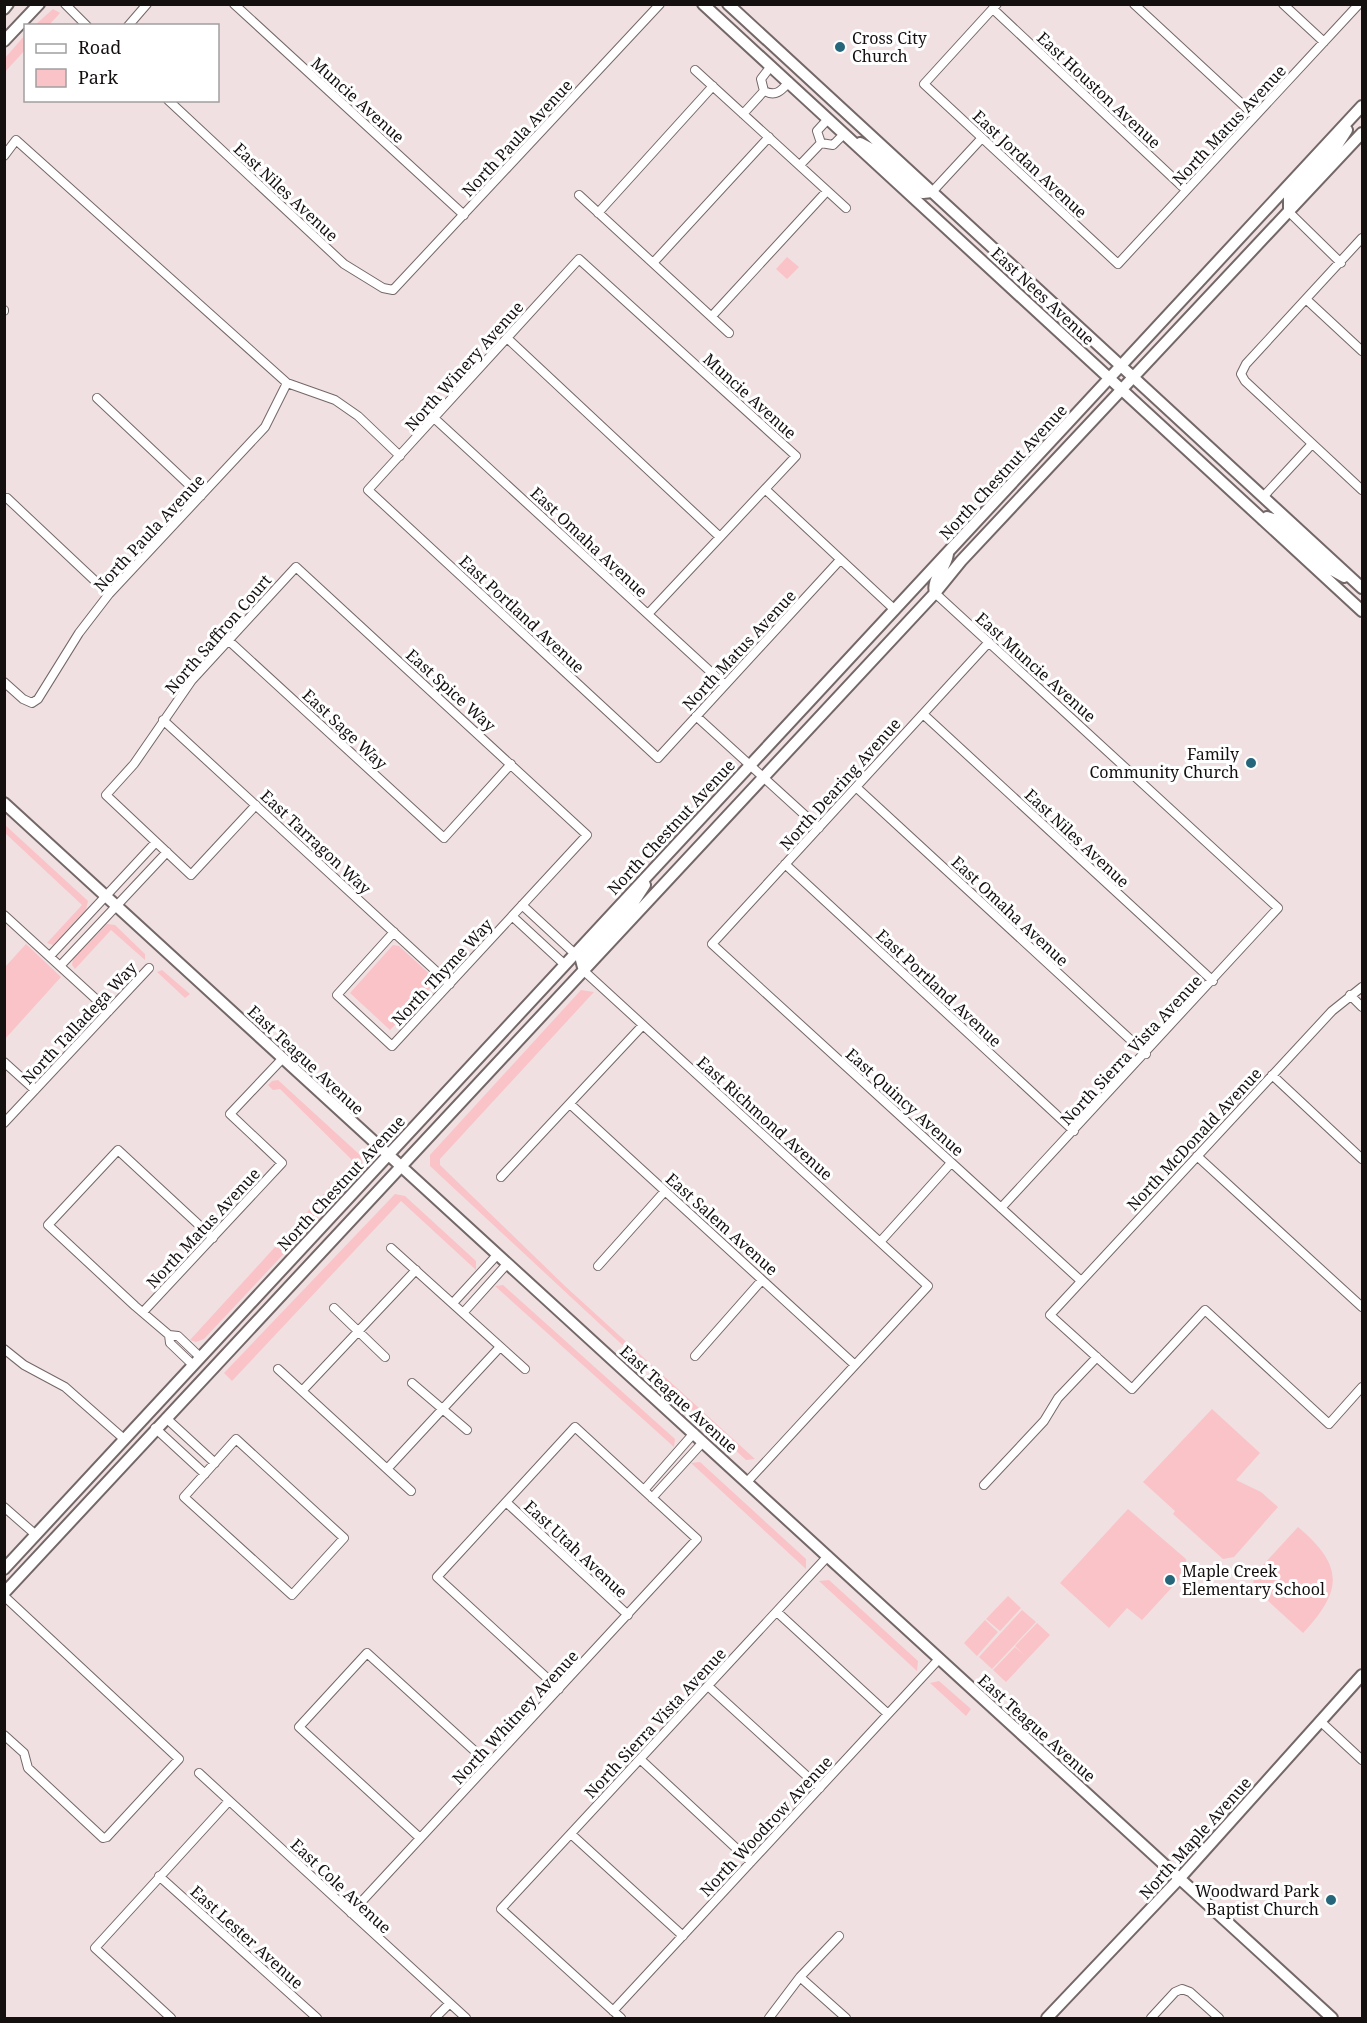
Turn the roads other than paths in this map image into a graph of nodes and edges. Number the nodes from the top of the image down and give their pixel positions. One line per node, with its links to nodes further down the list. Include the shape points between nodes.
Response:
1 (9, 4): 13 (main road)
2 (39, 4): 16 (main road)
3 (65, 4): 14 (street)
4 (147, 4): 15 (street)
5 (234, 4): 42 (street, Muncie Avenue)
6 (660, 4): 42 (street, North Paula Avenue)
7 (703, 4): 18 (main road, East Nees Avenue)
8 (729, 4): 37 (main road, East Nees Avenue)
9 (1134, 4): 26 (street)
10 (1283, 4): 17 (street)
11 (1359, 4): 17 (street, North Matus Avenue)
12 (995, 7): 31 (street, East Jordan Avenue, via 924,84); 35 (street, East Houston Avenue)
13 (4, 9)
14 (85, 24)
15 (130, 24)
16 (4, 41)
17 (1324, 42): 26 (street, North Matus Avenue)
18 (771, 66): 20 (main road, East Nees Avenue); 22 (street, via 761,79)
19 (695, 70): 21 (street)
20 (789, 82): 22 (street, via 781,92); 27 (main road, East Nees Avenue)
21 (712, 86): 25 (street); 41 (street)
22 (764, 91): 25 (street)
23 (170, 102): 48 (street, East Niles Avenue, via 344,264)
24 (1360, 109): 40 (main road, via 1338,144 1289,198); 54 (main road, North Chestnut Avenue)
25 (743, 114): 30 (street)
26 (1255, 116): 35 (street, North Matus Avenue)
27 (828, 118): 29 (main road, East Nees Avenue); 32 (street, via 817,132)
28 (1362, 133): 40 (main road, North Chestnut Avenue)
29 (844, 134): 32 (street, via 833,145); 37 (main road, via 874,151 923,193); 55 (main road, East Nees Avenue)
30 (769, 138): 34 (street); 45 (street)
31 (981, 138): 37 (street); 47 (street, East Jordan Avenue)
32 (820, 143): 34 (street)
33 (4, 156): 57 (street, via 16,140)
34 (800, 165): 36 (street)
35 (1186, 190): 47 (street, North Matus Avenue)
36 (827, 191): 39 (street); 50 (street)
37 (932, 192): 54 (main road, East Nees Avenue)
38 (579, 195): 41 (street)
39 (846, 208)
40 (1288, 212): 46 (street); 56 (main road, North Chestnut Avenue)
41 (598, 213): 45 (street)
42 (464, 215): 48 (street, North Paula Avenue)
43 (1362, 238): 46 (street)
44 (579, 259): 52 (street, North Winery Avenue); 63 (street, Muncie Avenue, via 796,456)
45 (653, 263): 50 (street)
46 (1341, 263): 49 (street)
47 (1118, 264)
48 (393, 290)
49 (1307, 300): 53 (street); 61 (street, via 1241,374)
50 (711, 316): 51 (street)
51 (729, 333)
52 (507, 339): 60 (street, North Winery Avenue); 70 (street)
53 (1362, 351)
54 (1122, 366): 55 (main road, North Chestnut Avenue); 56 (main road, East Nees Avenue)
55 (1110, 378): 58 (main road, East Nees Avenue); 71 (main road, North Chestnut Avenue)
56 (1134, 378): 58 (main road, North Chestnut Avenue); 67 (main road, East Nees Avenue)
57 (287, 382): 62 (street, via 334,400 358,416); 66 (street, North Paula Avenue, via 265,427)
58 (1122, 390): 69 (main road, East Nees Avenue); 75 (main road, North Chestnut Avenue)
59 (97, 398): 66 (street)
60 (434, 418): 62 (street, North Winery Avenue); 79 (street, East Omaha Avenue)
61 (1312, 444): 65 (street); 67 (street)
62 (400, 456): 64 (street, North Winery Avenue)
63 (765, 489): 70 (street); 72 (street)
64 (368, 490): 87 (street, East Portland Avenue)
65 (1362, 490)
66 (201, 495): 76 (street, North Paula Avenue)
67 (1263, 497): 74 (main road, East Nees Avenue)
68 (7, 498): 76 (street)
69 (1263, 520): 74 (main road, via 1273,518 1328,568); 78 (main road, East Nees Avenue)
70 (720, 537): 79 (street)
71 (948, 554): 75 (main road, via 947,567 935,580); 77 (main road, North Chestnut Avenue)
72 (840, 560): 77 (street); 83 (street, North Matus Avenue)
73 (296, 567): 80 (street, North Saffron Court); 88 (street, East Spice Way)
74 (1362, 588)
75 (935, 593): 81 (street, East Muncie Avenue); 90 (main road, North Chestnut Avenue)
76 (109, 594): 82 (street, North Paula Avenue, via 79,633 38,699 32,703 23,699)
77 (895, 610): 89 (main road, North Chestnut Avenue)
78 (1362, 611)
79 (648, 614): 83 (street, East Omaha Avenue)
80 (228, 640): 86 (street, North Saffron Court); 88 (street, East Sage Way, via 444,838)
81 (989, 642): 84 (street, North Dearing Avenue); 105 (street, East Muncie Avenue)
82 (4, 682)
83 (725, 685): 85 (street, North Matus Avenue)
84 (922, 714): 91 (street, North Dearing Avenue); 120 (street, East Niles Avenue)
85 (696, 716): 87 (street, North Matus Avenue); 89 (street)
86 (163, 720): 93 (street, East Tarragon Way); 96 (street, North Saffron Court, via 134,764 106,795)
87 (658, 758)
88 (511, 764): 95 (street, East Spice Way)
89 (750, 764): 90 (street); 98 (main road, North Chestnut Avenue)
90 (764, 777): 94 (street); 119 (main road, North Chestnut Avenue)
91 (856, 787): 94 (street, North Dearing Avenue); 127 (street, East Omaha Avenue)
92 (4, 803): 102 (main road, East Teague Avenue)
93 (256, 805): 97 (street, via 191,875); 109 (street, East Tarragon Way)
94 (819, 828): 99 (street, North Dearing Avenue)
95 (586, 835): 103 (street, North Thyme Way)
96 (156, 842): 97 (street); 100 (street)
97 (167, 852): 101 (street)
98 (661, 860): 114 (main road, North Chestnut Avenue); 119 (main road, via 630,908 581,960)
99 (785, 864): 113 (street, North Dearing Avenue); 134 (street, East Portland Avenue)
100 (130, 870): 101 (street); 102 (street)
101 (141, 880): 104 (street)
102 (106, 896): 104 (main road, East Teague Avenue); 108 (street)
103 (522, 905): 107 (street, North Thyme Way); 110 (street)
104 (117, 906): 111 (street); 128 (main road, East Teague Avenue)
105 (1278, 908): 120 (street, North Sierra Vista Avenue)
106 (4, 915): 115 (street)
107 (512, 916): 112 (street, North Thyme Way); 121 (street, North Thyme Way)
108 (76, 928): 111 (street); 115 (street)
109 (394, 932): 121 (street, East Tarragon Way); 121 (street, North Thyme Way, via 337,995 392,1046)
110 (553, 933): 112 (street); 114 (street)
111 (87, 938): 117 (street)
112 (543, 944): 116 (street, North Thyme Way)
113 (712, 944): 138 (street, East Quincy Avenue)
114 (574, 953): 116 (main road, North Chestnut Avenue)
115 (50, 956): 117 (street)
116 (564, 964): 135 (main road, North Chestnut Avenue)
117 (60, 966): 125 (street)
118 (149, 968): 125 (street, North Talladega Way)
119 (584, 971): 126 (street, East Richmond Avenue); 139 (main road, North Chestnut Avenue)
120 (1213, 981): 127 (street, North Sierra Vista Avenue)
121 (450, 984)
122 (1362, 987): 123 (street, North McDonald Avenue)
123 (1350, 995): 124 (street); 130 (street, North McDonald Avenue)
124 (1362, 1006)
125 (108, 1011): 131 (street, North Talladega Way)
126 (643, 1025): 132 (street); 144 (street, East Richmond Avenue)
127 (1146, 1054): 134 (street, North Sierra Vista Avenue)
128 (283, 1058): 135 (main road, East Teague Avenue); 143 (street, North Matus Avenue, via 230,1114 282,1163)
129 (4, 1062): 131 (street)
130 (1272, 1075): 136 (street, North McDonald Avenue); 137 (street)
131 (35, 1090): 133 (street, North Talladega Way)
132 (570, 1104): 140 (street); 141 (street, East Salem Avenue)
133 (4, 1123)
134 (1074, 1131): 142 (street, North Sierra Vista Avenue)
135 (388, 1155): 139 (main road, East Teague Avenue); 165 (main road, North Chestnut Avenue)
136 (1197, 1156): 151 (street, North McDonald Avenue); 155 (street)
137 (1362, 1159)
138 (951, 1163): 142 (street, East Quincy Avenue); 144 (street)
139 (402, 1167): 146 (main road, East Teague Avenue); 173 (main road, North Chestnut Avenue)
140 (501, 1177)
141 (665, 1191): 148 (street); 150 (street, East Salem Avenue)
142 (1001, 1208): 151 (street, East Quincy Avenue)
143 (213, 1238): 157 (street, North Matus Avenue); 157 (street, via 118,1150 48,1225)
144 (880, 1242): 166 (street, East Richmond Avenue, via 928,1286)
145 (391, 1248): 149 (street)
146 (497, 1255): 147 (main road, East Teague Avenue); 152 (street)
147 (507, 1264): 153 (street); 176 (main road, East Teague Avenue)
148 (598, 1266)
149 (416, 1270): 154 (street); 159 (street)
150 (762, 1280): 162 (street); 166 (street, East Salem Avenue)
151 (1080, 1280): 164 (street, North McDonald Avenue, via 1050,1315)
152 (471, 1284): 153 (street); 154 (street)
153 (481, 1293): 158 (street)
154 (453, 1304): 158 (street)
155 (1362, 1307)
156 (334, 1308): 159 (street)
157 (143, 1312): 165 (street, via 169,1335 178,1336)
158 (463, 1313): 160 (street)
159 (357, 1331): 163 (street); 171 (street)
160 (500, 1347): 168 (street); 172 (street)
161 (4, 1348): 177 (street, via 24,1365 65,1387)
162 (695, 1356)
163 (386, 1357)
164 (1097, 1358): 170 (street, via 1132,1389 1205,1310 1329,1424); 185 (street)
165 (196, 1361): 174 (main road, via 202,1361 200,1371 166,1409); 177 (main road, North Chestnut Avenue)
166 (855, 1365): 184 (street)
167 (278, 1369): 171 (street)
168 (525, 1369)
169 (412, 1383): 172 (street)
170 (1362, 1387)
171 (302, 1391): 182 (street)
172 (443, 1409): 175 (street); 182 (street)
173 (166, 1418): 174 (main road, North Chestnut Avenue); 179 (street)
174 (155, 1428): 180 (street); 195 (main road, North Chestnut Avenue)
175 (467, 1430)
176 (694, 1433): 178 (main road, East Teague Avenue); 186 (street)
177 (124, 1439): 191 (main road, North Chestnut Avenue)
178 (703, 1442): 184 (main road, East Teague Avenue); 188 (street)
179 (196, 1445): 180 (street); 181 (street)
180 (186, 1456): 183 (street)
181 (215, 1463): 183 (street); 183 (street, via 236,1439 344,1538 292,1596 184,1497)
182 (387, 1469): 187 (street)
183 (205, 1474)
184 (747, 1482): 192 (main road, East Teague Avenue)
185 (984, 1485)
186 (644, 1490): 188 (street); 189 (street, via 575,1427)
187 (411, 1491)
188 (652, 1498): 197 (street, North Whitney Avenue, via 697,1539)
189 (506, 1502): 197 (street, East Utah Avenue); 201 (street, via 437,1577)
190 (4, 1507): 191 (street)
191 (36, 1535): 193 (main road, North Chestnut Avenue); 194 (main road, via 35,1548)
192 (828, 1556): 196 (street, North Sierra Vista Avenue); 198 (main road, East Teague Avenue)
193 (4, 1569)
194 (4, 1582)
195 (4, 1594): 204 (street, via 179,1759 103,1838 28,1768 24,1753)
196 (777, 1611): 200 (street, North Sierra Vista Avenue); 202 (street)
197 (628, 1615): 201 (street, North Whitney Avenue)
198 (939, 1659): 202 (street, North Woodrow Avenue); 215 (main road, East Teague Avenue)
199 (1362, 1675): 203 (main road, North Maple Avenue)
200 (708, 1686): 205 (street, North Sierra Vista Avenue); 209 (street)
201 (559, 1689): 207 (street, North Whitney Avenue)
202 (888, 1714): 209 (street, North Woodrow Avenue)
203 (1320, 1721): 206 (street); 215 (main road, North Maple Avenue)
204 (4, 1735)
205 (640, 1759): 211 (street, North Sierra Vista Avenue); 213 (street)
206 (1362, 1760)
207 (489, 1764): 212 (street, North Whitney Avenue); 212 (street, via 367,1653 299,1727)
208 (199, 1773): 210 (street, East Cole Avenue)
209 (820, 1788): 213 (street, North Woodrow Avenue)
210 (229, 1802): 214 (street); 216 (street, East Cole Avenue)
211 (571, 1834): 217 (street); 221 (street, North Sierra Vista Avenue, via 501,1909)
212 (420, 1838): 216 (street, North Whitney Avenue)
213 (751, 1862): 217 (street, North Woodrow Avenue)
214 (159, 1876): 222 (street, via 95,1948); 223 (street, East Lester Avenue)
215 (1179, 1879): 229 (main road, North Maple Avenue); 232 (main road, East Teague Avenue)
216 (351, 1913): 220 (street, East Cole Avenue)
217 (683, 1936): 221 (street, North Woodrow Avenue)
218 (839, 1936): 219 (street)
219 (800, 1977): 227 (street); 228 (street)
220 (450, 2004): 224 (street); 225 (street, East Cole Avenue)
221 (613, 2011): 226 (street)
222 (171, 2019)
223 (317, 2019)
224 (435, 2019)
225 (466, 2019)
226 (621, 2019)
227 (769, 2019)
228 (846, 2019)
229 (1047, 2019)
230 (1151, 2019): 231 (street, via 1182,1989)
231 (1219, 2019)
232 (1332, 2019)

